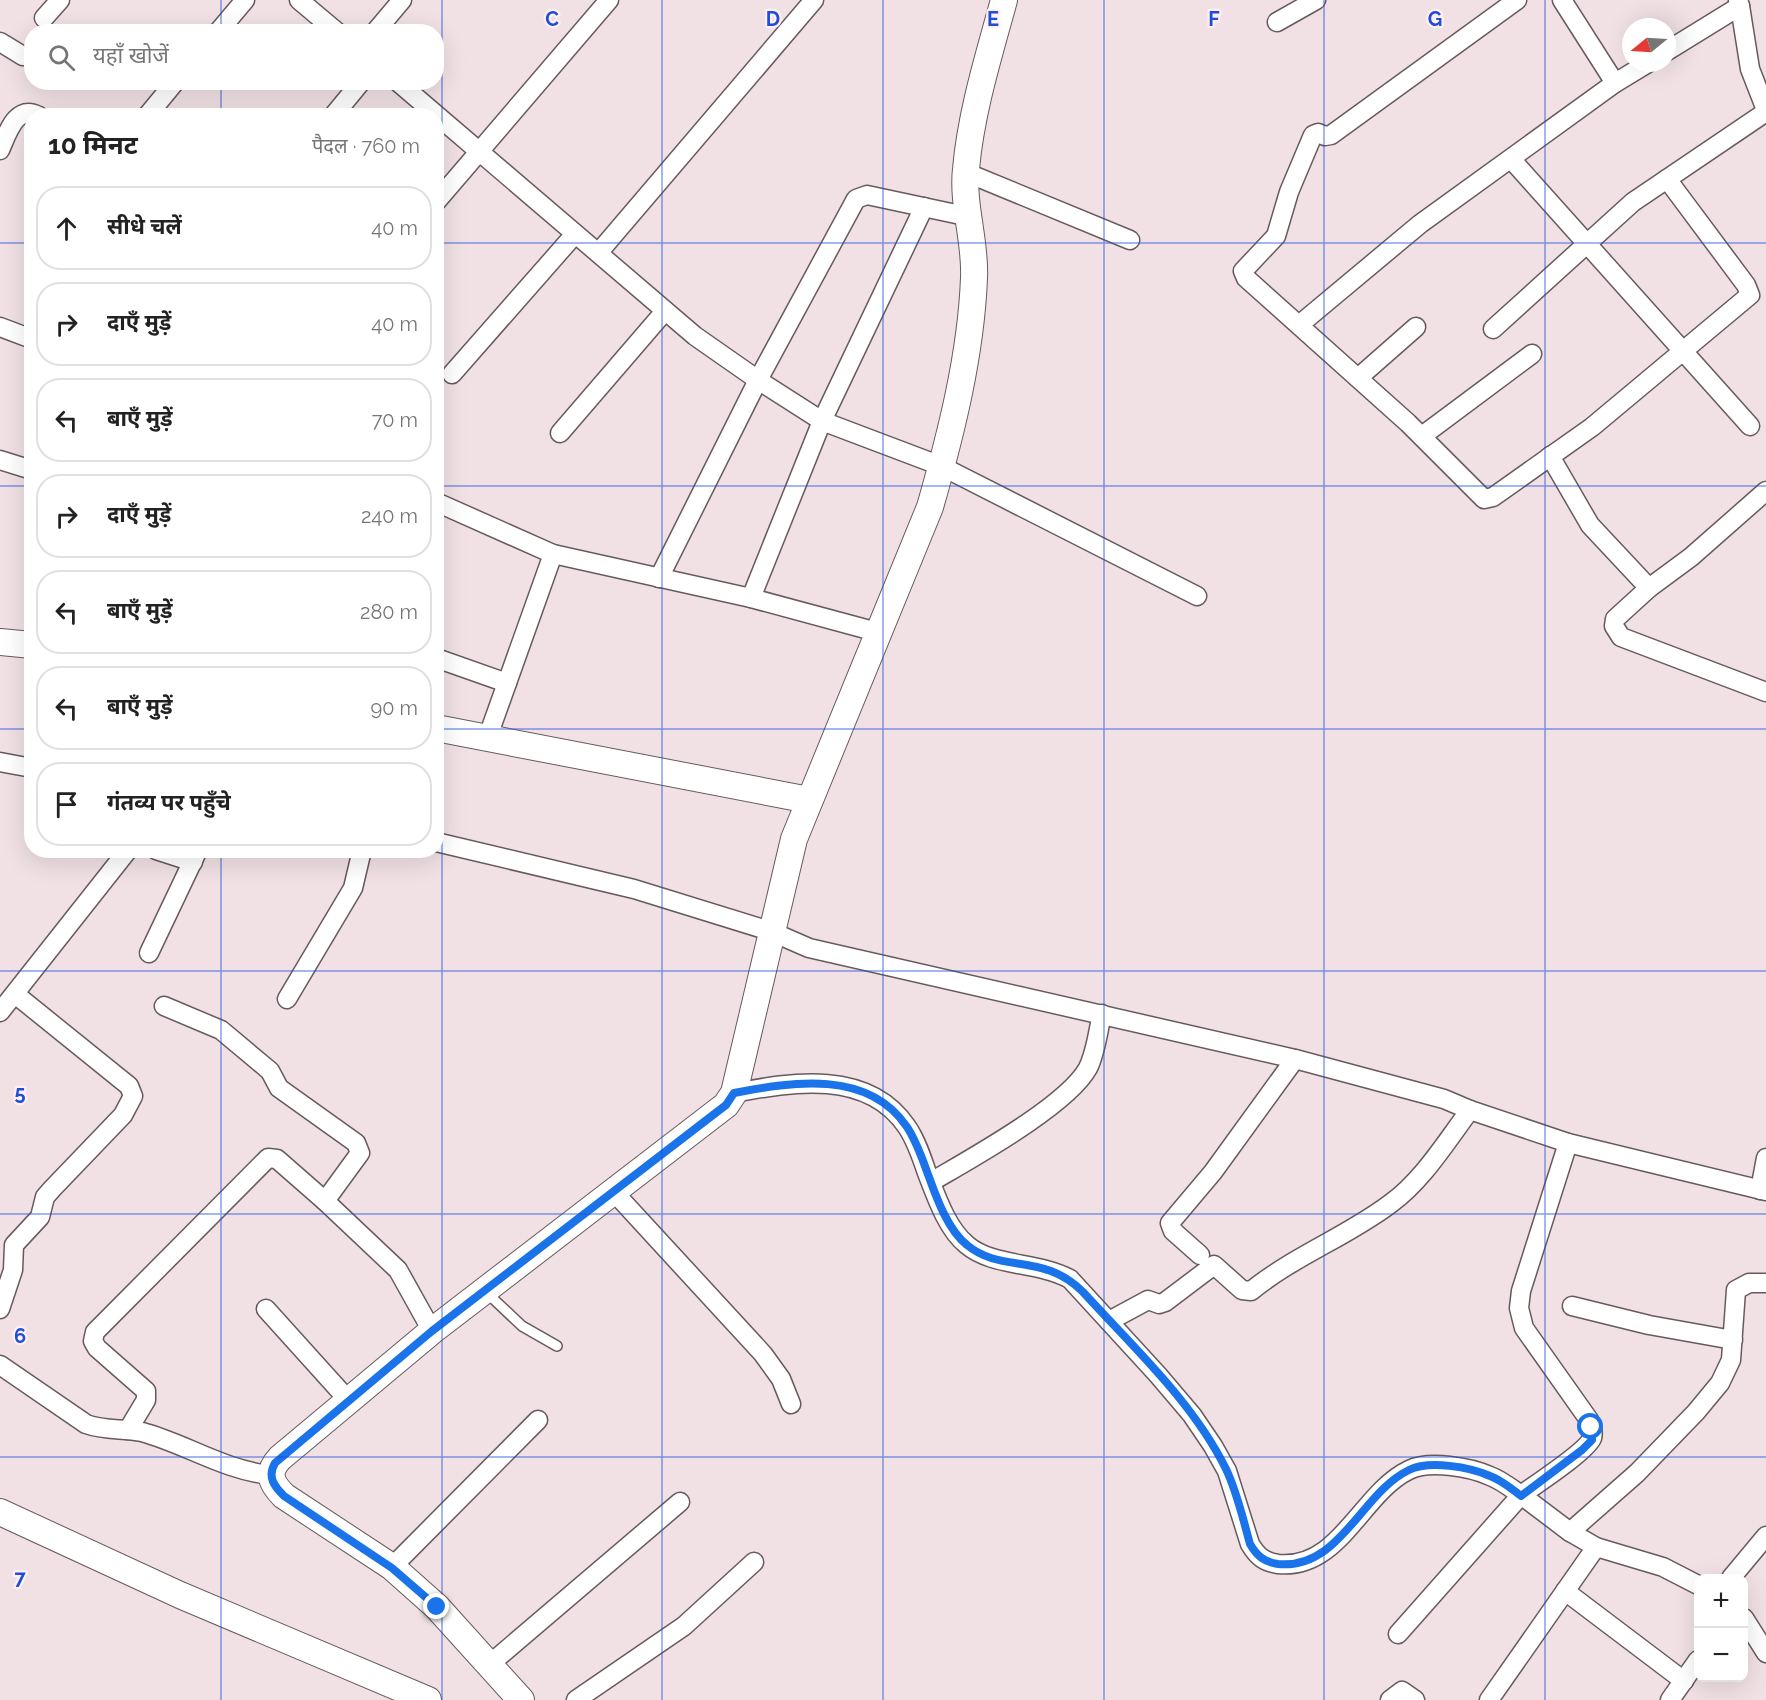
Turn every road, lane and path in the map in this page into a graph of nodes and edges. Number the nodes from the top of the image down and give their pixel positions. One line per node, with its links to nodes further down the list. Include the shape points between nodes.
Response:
1 (60, 0): 12 (street)
2 (245, 0): 14 (street)
3 (299, 0): 15 (street)
4 (402, 0): 16 (street)
5 (609, 0): 32 (street)
6 (814, 0): 42 (street)
7 (1004, 0): 34 (street, via 979,95)
8 (1316, 0): 13 (street)
9 (1517, 0): 44 (street, via 1336,131 1328,136 1313,135 1276,236 1243,271)
10 (1562, 0): 21 (street)
11 (1739, 3): 18 (street); 28 (street, via 1750,69)
12 (44, 18)
13 (1277, 22)
14 (225, 24)
15 (328, 24)
16 (382, 24)
17 (0, 42): 19 (street)
18 (1676, 45)
19 (22, 56)
20 (1633, 72): 21 (street)
21 (1615, 83): 33 (street)
22 (168, 90): 25 (street)
23 (354, 90): 26 (street)
24 (407, 90): 27 (street)
25 (154, 108)
26 (340, 108)
27 (428, 108)
28 (1766, 111): 35 (street)
29 (24, 113): 31 (street, via 14,120)
30 (444, 121): 32 (street)
31 (0, 150)
32 (480, 152): 36 (street); 39 (street)
33 (1512, 160): 41 (street); 44 (street, via 1420,224)
34 (965, 172): 38 (street); 40 (street)
35 (1667, 179): 41 (street, via 1633,201); 49 (street, via 1750,295)
36 (444, 193)
37 (924, 207): 38 (street); 53 (street, via 867,195 855,199); 54 (street)
38 (970, 217): 60 (street, via 974,279 959,388)
39 (575, 234): 42 (street); 51 (street)
40 (1130, 240)
41 (1587, 245): 47 (street); 49 (street)
42 (599, 252): 43 (street)
43 (665, 311): 53 (street); 56 (street)
44 (1299, 325): 52 (street)
45 (0, 327): 48 (street)
46 (1416, 327): 52 (street)
47 (1493, 329)
48 (24, 336)
49 (1683, 351): 55 (street); 58 (street, via 1592,427)
50 (1532, 354): 57 (street)
51 (452, 374)
52 (1358, 378): 57 (street)
53 (758, 380): 54 (street); 65 (street)
54 (822, 421): 60 (street); 68 (street)
55 (1750, 426)
56 (560, 433)
57 (1422, 436): 58 (street, via 1484,499 1493,497)
58 (1550, 456): 66 (street, via 1590,525)
59 (0, 460): 61 (street)
60 (942, 466): 67 (street); 69 (street, via 930,507)
61 (24, 468)
62 (1766, 491): 66 (street)
63 (444, 505): 64 (street)
64 (553, 554): 65 (street); 73 (street)
65 (659, 578): 68 (street)
66 (1649, 588): 74 (street, via 1615,619 1614,626 1621,637)
67 (1197, 596)
68 (751, 598): 69 (street)
69 (877, 632): 79 (street)
70 (0, 642): 71 (street)
71 (24, 644)
72 (444, 661): 73 (street)
73 (507, 683): 76 (street)
74 (1766, 692)
75 (444, 730): 76 (street)
76 (487, 739): 79 (street)
77 (0, 762): 78 (street)
78 (24, 766)
79 (809, 800): 84 (street, via 790,850)
80 (444, 844): 84 (street, via 634,889)
81 (122, 858): 86 (street)
82 (195, 858): 85 (street)
83 (360, 858): 87 (street, via 353,888)
84 (770, 931): 90 (street, via 809,948); 92 (street)
85 (149, 953)
86 (15, 994): 89 (street); 104 (street, via 129,1086 133,1096 123,1115 45,1197 40,1217 14,1245 13,1270)
87 (287, 999)
88 (164, 1006): 99 (street, via 222,1030 270,1071 279,1088 356,1143 360,1153)
89 (0, 1012)
90 (1102, 1014): 91 (street); 96 (street, via 1091,1059 1080,1080 1005,1139)
91 (1295, 1059): 93 (street, via 1444,1099); 100 (street, via 1213,1172 1170,1223 1173,1231)
92 (734, 1093): 96 (street, via 797,1083 834,1084 867,1094 897,1114 908,1128); 98 (street, via 726,1105)
93 (1470, 1110): 94 (street); 106 (street, via 1392,1203 1251,1291 1242,1290 1214,1265 1165,1302 1148,1300)
94 (1568, 1143): 97 (street); 116 (street, via 1519,1308 1524,1328 1589,1419 1593,1434 1582,1450)
95 (1766, 1158): 97 (street)
96 (931, 1182): 106 (street, via 951,1225 966,1245 994,1259 1053,1270 1070,1279)
97 (1763, 1190)
98 (614, 1192): 102 (street); 112 (street, via 763,1353 781,1379)
99 (325, 1201): 107 (street, via 398,1270); 114 (street, via 277,1159 268,1158 95,1332 93,1341 97,1348 146,1390 146,1400)
100 (1200, 1255)
101 (1766, 1283): 108 (street, via 1749,1283 1736,1290)
102 (484, 1290): 107 (street); 109 (lane, via 522,1326)
103 (1572, 1306): 108 (street)
104 (0, 1309)
105 (266, 1309): 111 (street)
106 (1109, 1321): 116 (street, via 1192,1415 1213,1446 1227,1472 1250,1544 1264,1560 1290,1565 1314,1556 1353,1525 1387,1486 1410,1469 1446,1467 1489,1475)
107 (432, 1331): 111 (street)
108 (1732, 1340): 119 (street, via 1726,1372 1696,1412 1637,1473)
109 (557, 1346)
110 (0, 1365): 114 (street, via 86,1424)
111 (349, 1401): 115 (street, via 280,1458)
112 (791, 1404)
113 (538, 1420): 123 (street)
114 (128, 1430): 115 (street, via 160,1438 244,1471)
115 (270, 1475): 123 (street, via 284,1496)
116 (1521, 1496): 119 (street); 128 (street)
117 (680, 1502): 130 (street)
118 (0, 1512): 133 (street, via 180,1596)
119 (1570, 1532): 121 (street)
120 (1766, 1536): 124 (street)
121 (1596, 1547): 125 (street, via 1663,1567); 126 (street)
122 (754, 1562): 135 (street, via 684,1626)
123 (392, 1568): 130 (street, via 437,1607)
124 (1734, 1574)
125 (1694, 1583)
126 (1565, 1591): 132 (street); 138 (street)
127 (1748, 1626): 129 (street)
128 (1398, 1634)
129 (1766, 1653)
130 (490, 1664): 134 (street)
131 (1694, 1666): 132 (street)
132 (1684, 1681): 139 (street)
133 (428, 1700)
134 (521, 1700)
135 (576, 1700)
136 (1390, 1700): 137 (street, via 1402,1691)
137 (1414, 1700)
138 (1489, 1700)
139 (1670, 1700)

